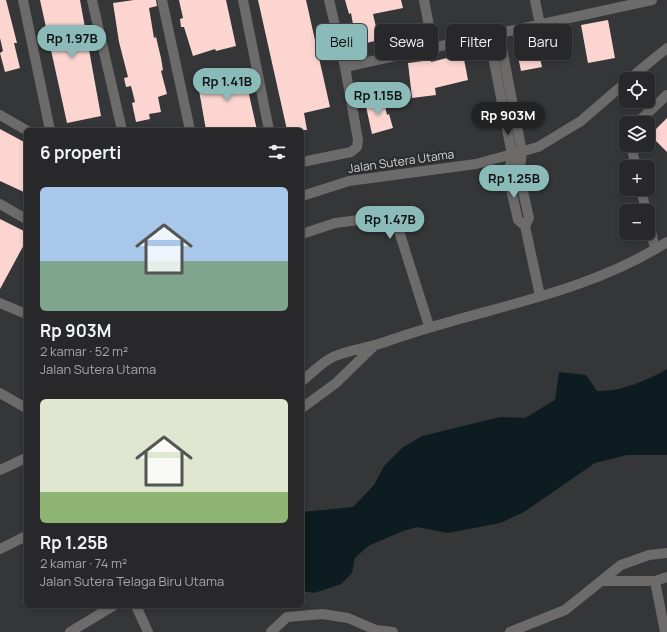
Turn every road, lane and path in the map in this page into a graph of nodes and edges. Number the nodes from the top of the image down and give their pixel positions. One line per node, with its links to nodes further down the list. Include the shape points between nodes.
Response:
1 (23, 0): 23 (street)
2 (92, 0): 24 (street)
3 (162, 0): 25 (street)
4 (243, 0): 26 (street)
5 (329, 0): 17 (street)
6 (424, 0): 10 (street)
7 (535, 0): 11 (street)
8 (652, 0): 9 (street)
9 (631, 2): 12 (street)
10 (429, 24)
11 (540, 24)
12 (544, 24)
13 (667, 48): 18 (street)
14 (376, 60): 17 (street)
15 (498, 60): 29 (street)
16 (500, 60): 28 (street)
17 (345, 67): 30 (street, via 358,140 357,148 351,152)
18 (638, 72)
19 (619, 88): 28 (street, Jalan Sutera Utama, via 581,121 538,147)
20 (667, 95): 22 (street)
21 (0, 115): 27 (street)
22 (644, 116)
23 (50, 128)
24 (122, 128)
25 (190, 128)
26 (269, 128)
27 (24, 129)
28 (522, 152): 29 (street, Jalan Sutera Utama); 34 (street, via 519,174 529,218)
29 (512, 155): 31 (street, Jalan Sutera Utama, via 476,164 349,181); 34 (street, via 508,176 518,220)
30 (304, 162)
31 (304, 195)
32 (0, 204): 33 (street)
33 (24, 218)
34 (525, 226): 39 (street)
35 (304, 233): 42 (street, via 335,223 383,216 393,222 399,231)
36 (653, 240): 38 (street)
37 (667, 242): 38 (street)
38 (655, 249): 39 (street, via 593,278)
39 (540, 296): 42 (street)
40 (0, 303): 41 (street)
41 (24, 313)
42 (428, 326): 43 (street)
43 (373, 347): 44 (street, via 348,351 331,358); 47 (street, via 336,383)
44 (304, 380)
45 (1, 395): 46 (street)
46 (24, 407)
47 (304, 407)
48 (24, 459): 49 (street)
49 (0, 470)
50 (24, 537): 51 (street)
51 (0, 549)
52 (667, 554): 54 (street, via 635,559 622,565)
53 (667, 576): 55 (street)
54 (602, 581): 55 (street); 62 (street, via 565,610)
55 (655, 581): 63 (street)
56 (110, 608): 58 (street)
57 (137, 608): 59 (street)
58 (70, 632)
59 (148, 632)
60 (271, 632): 61 (street, via 287,617 322,614 348,618 376,630)
61 (393, 632)
62 (510, 632)
63 (665, 632)

